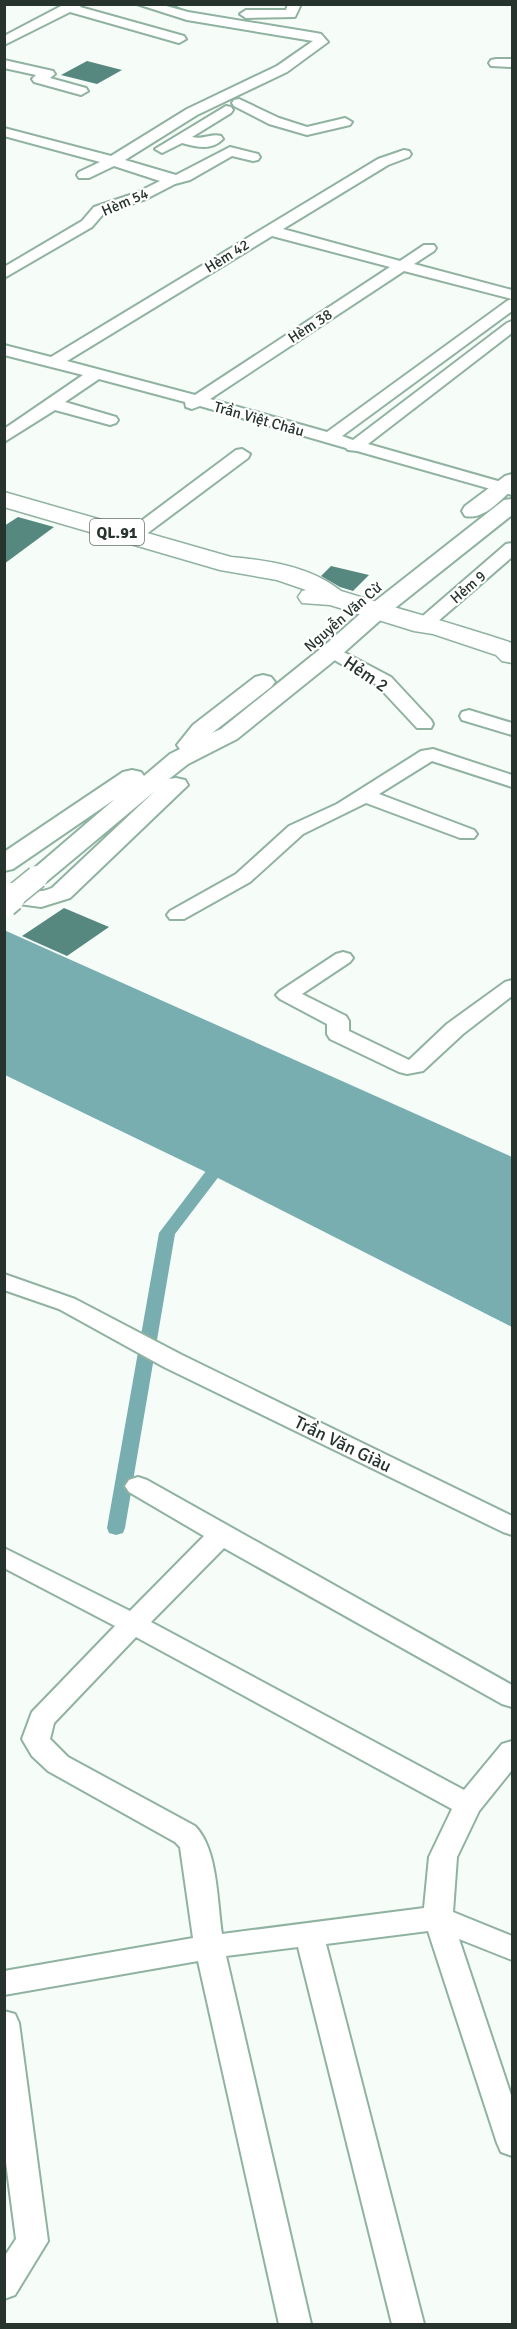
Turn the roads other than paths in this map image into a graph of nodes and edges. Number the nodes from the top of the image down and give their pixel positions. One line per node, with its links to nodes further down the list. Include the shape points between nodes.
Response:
1 (143, 4): 12 (street, via 187,16 316,37 321,42 282,69)
2 (201, 4): 4 (street, via 253,15)
3 (73, 6): 5 (street); 6 (street)
4 (292, 9)
5 (179, 39)
6 (4, 41)
7 (496, 63): 8 (street)
8 (513, 63)
9 (4, 64): 11 (street, via 48,74 39,79)
10 (304, 66): 13 (street)
11 (81, 91)
12 (223, 96): 13 (street); 20 (street)
13 (240, 102): 14 (street, via 274,121 307,131); 16 (street)
14 (345, 122)
15 (4, 132): 20 (street)
16 (180, 138): 17 (street, via 202,144); 21 (street)
17 (216, 139)
18 (404, 154): 25 (street, Hèm 42, via 383,162)
19 (253, 157): 24 (street, Hèm 54, via 234,147 192,173)
20 (113, 161): 21 (street); 22 (street)
21 (133, 166): 23 (street); 24 (street)
22 (84, 175)
23 (114, 178)
24 (171, 180): 28 (street, Hèm 54, via 141,196 99,210 87,224)
25 (268, 230): 27 (street); 33 (street, Hèm 42)
26 (429, 248): 27 (street, Hèm 38)
27 (401, 266): 29 (street); 35 (street, Hèm 38)
28 (4, 274)
29 (513, 296)
30 (513, 304): 39 (street)
31 (513, 326): 40 (street)
32 (4, 350): 33 (street, Trần Việt Châu)
33 (53, 363): 34 (street, Trần Việt Châu)
34 (96, 374): 35 (street, Trần Việt Châu); 36 (street)
35 (194, 402): 39 (street, Trần Việt Châu)
36 (53, 404): 37 (street); 38 (street)
37 (110, 420)
38 (4, 437)
39 (328, 439): 40 (street, Trần Việt Châu)
40 (354, 447): 42 (street, Trần Việt Châu)
41 (242, 454): 44 (street)
42 (510, 491): 46 (main road, Nguyễn Văn Cừ)
43 (4, 500): 44 (highway, QL.91)
44 (131, 537): 46 (highway, QL.91, via 229,565 237,574 310,597)
45 (513, 548): 47 (street, Hẻm 9)
46 (355, 604): 47 (highway, QL.91); 48 (main road, Nguyễn Văn Cừ); 53 (main road, Nguyễn Văn Cừ, via 309,648)
47 (423, 625): 49 (highway, QL.91, via 430,631 498,654)
48 (332, 651): 51 (street, Hẻm 2, via 384,681); 54 (main road, Nguyễn Văn Cừ)
49 (512, 655)
50 (469, 716): 52 (street)
51 (424, 724)
52 (513, 729)
53 (201, 730): 55 (main road, Nguyễn Văn Cừ); 59 (main road)
54 (229, 734): 55 (main road, Nguyễn Văn Cừ); 60 (main road, via 61,893 51,900)
55 (179, 759): 61 (main road, Nguyễn Văn Cừ, bridge)
56 (513, 781): 57 (street, via 433,754)
57 (364, 795): 58 (street); 62 (street, via 296,830 243,878)
58 (467, 834)
59 (4, 864)
60 (4, 894)
61 (4, 903)
62 (177, 915)
63 (343, 958): 64 (street, via 287,995 338,1021 338,1034 407,1067 415,1065)
64 (513, 986)
65 (4, 1281): 67 (street, Trần Văn Giàu, via 67,1304 173,1361)
66 (138, 1486): 68 (street)
67 (513, 1526)
68 (222, 1535): 70 (street); 71 (street)
69 (4, 1557): 70 (street)
70 (133, 1624): 73 (street); 76 (street, via 42,1719 36,1739 58,1764 191,1840 196,1850)
71 (513, 1697)
72 (508, 1765): 73 (street)
73 (468, 1805): 74 (street, via 443,1857)
74 (438, 1918): 75 (street); 77 (street); 80 (street)
75 (309, 1934): 76 (street); 83 (street)
76 (209, 1947): 78 (street); 82 (street)
77 (513, 1948)
78 (4, 1983)
79 (4, 2023): 81 (street, via 32,2241)
80 (513, 2143)
81 (4, 2285)
82 (295, 2325)
83 (408, 2325)

